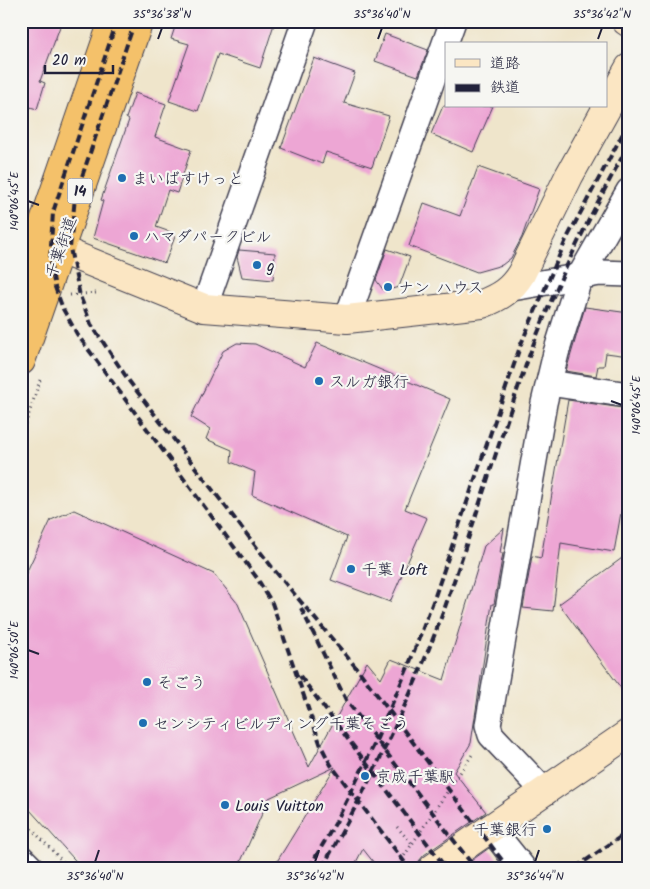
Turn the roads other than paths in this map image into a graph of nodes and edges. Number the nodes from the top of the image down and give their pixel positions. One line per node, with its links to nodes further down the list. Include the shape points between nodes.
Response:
1 (113, 21): 13 (highway, 千葉街道 / 14)
2 (139, 21): 13 (highway, 千葉街道 / 14)
3 (305, 21): 18 (street)
4 (453, 21): 7 (street)
5 (626, 21): 6 (street)
6 (629, 23)
7 (446, 42)
8 (445, 43): 19 (street)
9 (629, 68): 10 (street)
10 (608, 106)
11 (607, 108): 16 (street)
12 (629, 191): 15 (street)
13 (40, 241): 17 (highway, 千葉街道 / 14); 18 (street); 20 (highway, 千葉街道 / 14)
14 (629, 274): 15 (street)
15 (580, 276): 16 (street); 21 (street)
16 (512, 288): 19 (street, via 482,304)
17 (21, 289)
18 (204, 308): 19 (street)
19 (347, 319)
20 (32, 365)
21 (549, 383): 22 (street); 24 (street, via 488,725 491,735)
22 (629, 395)
23 (629, 733): 24 (street)
24 (545, 792): 25 (street)
25 (490, 827): 28 (street); 29 (street)
26 (21, 858): 27 (street)
27 (30, 868)
28 (433, 868)
29 (523, 868)

